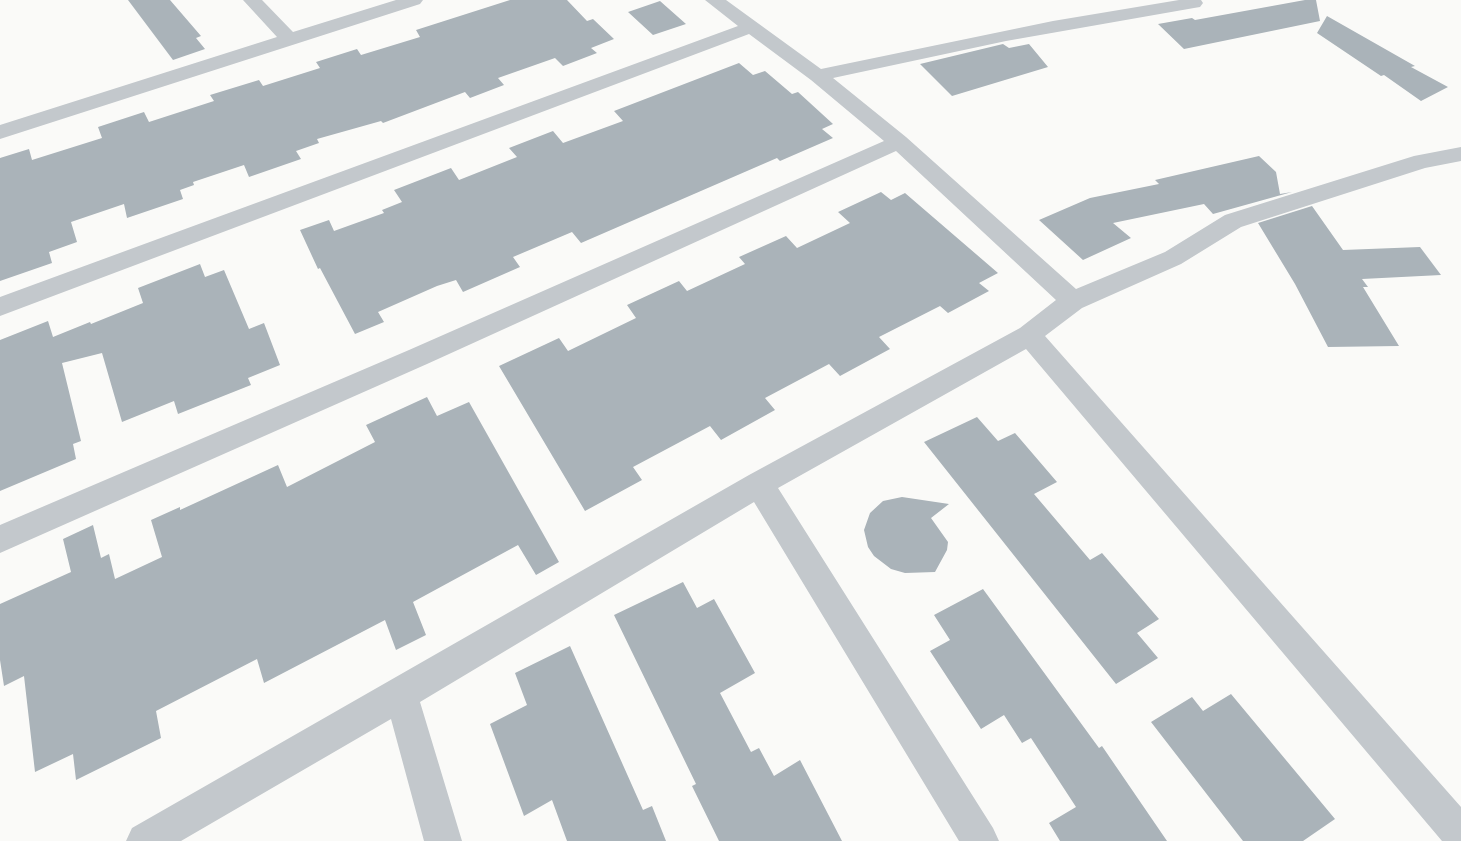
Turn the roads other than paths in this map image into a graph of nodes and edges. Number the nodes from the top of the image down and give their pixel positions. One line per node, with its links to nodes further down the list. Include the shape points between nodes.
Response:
1 (252, 0): 6 (street)
2 (414, 0): 6 (street)
3 (714, 0): 5 (street)
4 (1194, 3): 7 (street, via 1022,32)
5 (752, 27): 7 (street); 12 (street)
6 (290, 40): 8 (street)
7 (818, 76): 9 (street)
8 (0, 132)
9 (899, 142): 11 (street); 15 (street)
10 (1461, 154): 11 (street, via 1422,162 1232,221 1173,258)
11 (1073, 301): 13 (street)
12 (0, 307)
13 (1029, 335): 14 (street); 17 (street)
14 (759, 484): 16 (street); 20 (street)
15 (0, 539)
16 (402, 694): 18 (street); 19 (street)
17 (1461, 835)
18 (145, 841)
19 (443, 841)
20 (980, 841)

